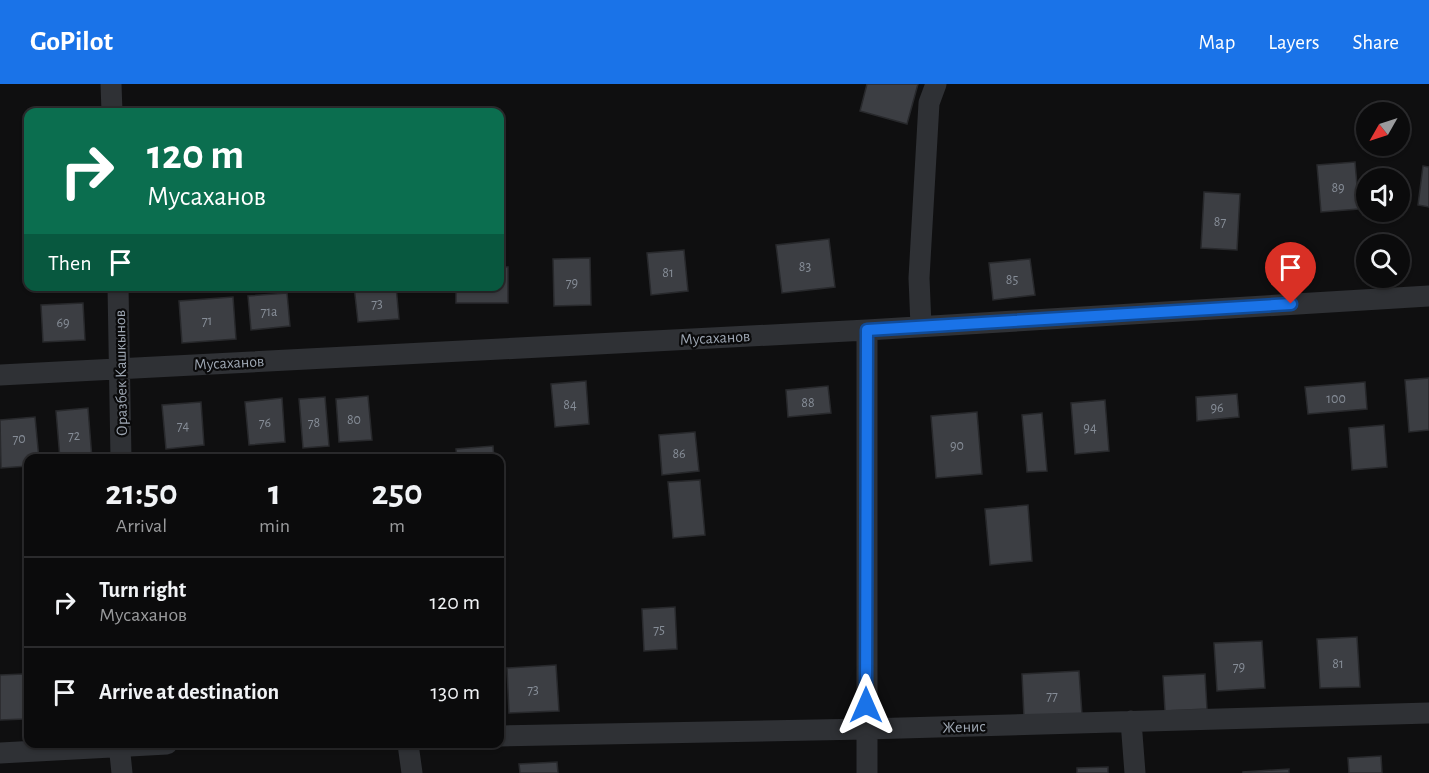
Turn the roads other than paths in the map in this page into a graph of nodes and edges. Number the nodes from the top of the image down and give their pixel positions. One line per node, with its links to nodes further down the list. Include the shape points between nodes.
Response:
1 (111, 84): 3 (street)
2 (936, 84): 6 (street, via 929,103 919,278)
3 (112, 108)
4 (118, 291): 8 (street, Оразбек Кашкынов)
5 (1429, 296): 6 (street, Мусаханов)
6 (921, 326): 7 (street, Мусаханов)
7 (867, 330): 8 (street, Мусаханов); 13 (street)
8 (122, 367): 9 (street, Мусаханов); 10 (street, Оразбек Кашкынов)
9 (0, 375)
10 (121, 454)
11 (1429, 713): 12 (street, Женис)
12 (1131, 721): 13 (street, Женис); 22 (street)
13 (866, 729): 14 (street, Женис); 21 (street)
14 (504, 736)
15 (74, 748): 18 (street)
16 (119, 748): 19 (street)
17 (409, 748): 20 (street)
18 (0, 753)
19 (122, 773)
20 (412, 773)
21 (867, 773)
22 (1135, 773)

